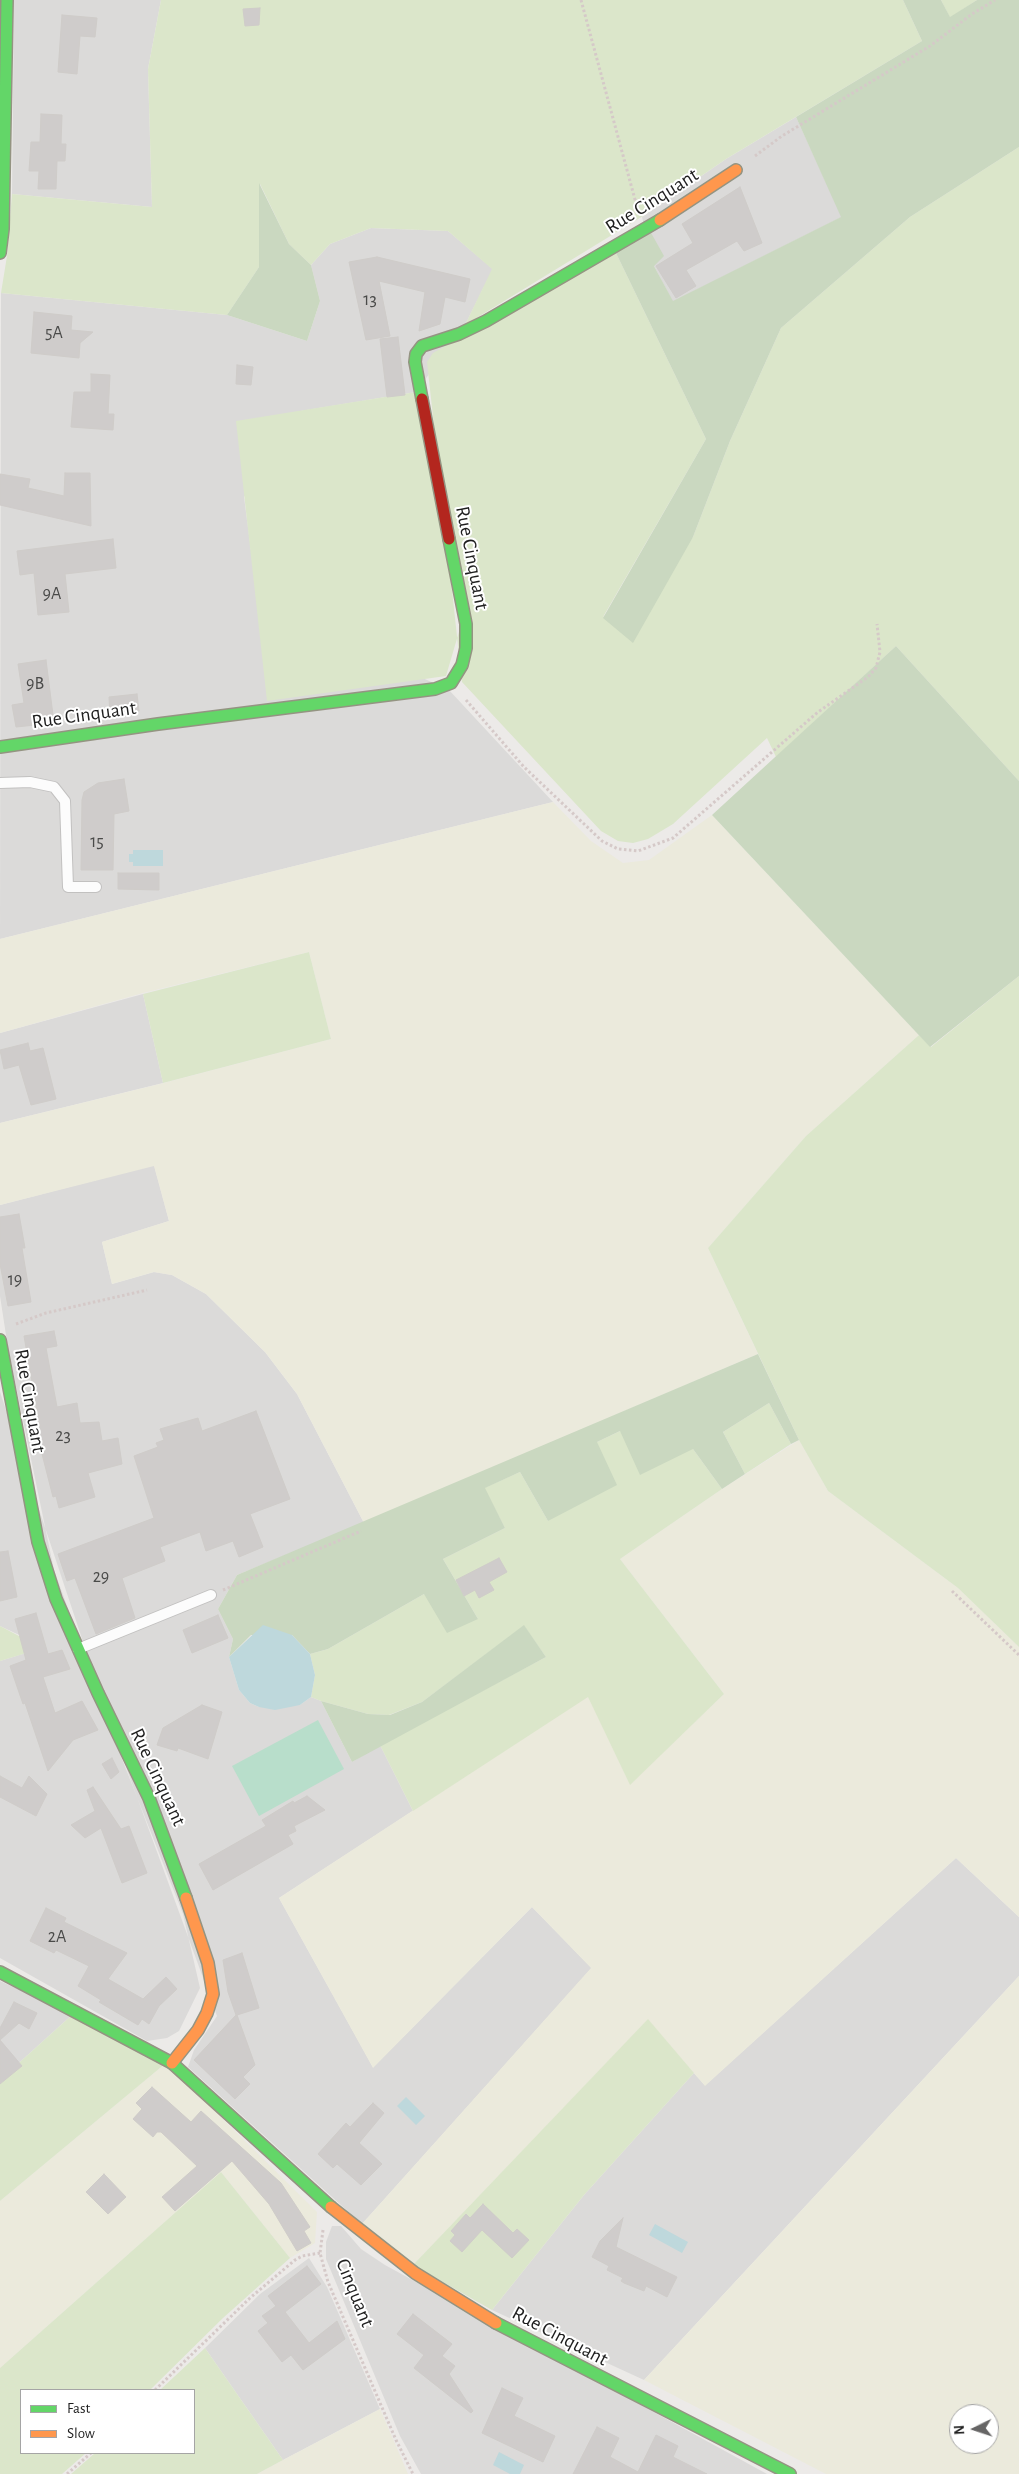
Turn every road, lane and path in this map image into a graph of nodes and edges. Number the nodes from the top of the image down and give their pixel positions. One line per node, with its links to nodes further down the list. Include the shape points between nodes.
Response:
1 (7, 0): 6 (street)
2 (581, 0): 5 (path, via 637,207)
3 (995, 0): 4 (path, via 884,75 782,136)
4 (736, 170): 5 (street, Rue Cinquant)
5 (641, 233): 8 (street, Rue Cinquant, via 521,298 486,322 422,346 416,354 466,624 462,665)
6 (0, 253)
7 (877, 624): 8 (path, via 880,652 876,668 868,677 818,712 674,838 638,851 618,849 602,841 524,767)
8 (451, 683): 9 (street, Rue Cinquant, via 435,689)
9 (0, 747)
10 (0, 783): 11 (lane, via 30,782 54,786 65,801 68,887)
11 (96, 886)
12 (147, 1290): 13 (path, via 46,1313)
13 (8, 1328)
14 (0, 1340): 18 (street, Rue Cinquant, via 38,1542 56,1599)
15 (361, 1531): 17 (path)
16 (952, 1590): 19 (path)
17 (211, 1595): 18 (lane)
18 (77, 1649): 21 (street, Rue Cinquant, via 156,1815 208,1963 213,1994 207,2013)
19 (1019, 1655)
20 (0, 1972): 21 (street)
21 (172, 2063): 22 (street)
22 (329, 2205): 23 (path, Cinquant); 28 (street, Rue Cinquant, via 415,2273 471,2310)
23 (320, 2253): 24 (path, via 295,2260 250,2298); 27 (path, Cinquant, via 328,2282)
24 (156, 2389)
25 (90, 2454): 26 (path)
26 (67, 2474)
27 (413, 2474)
28 (790, 2474)

